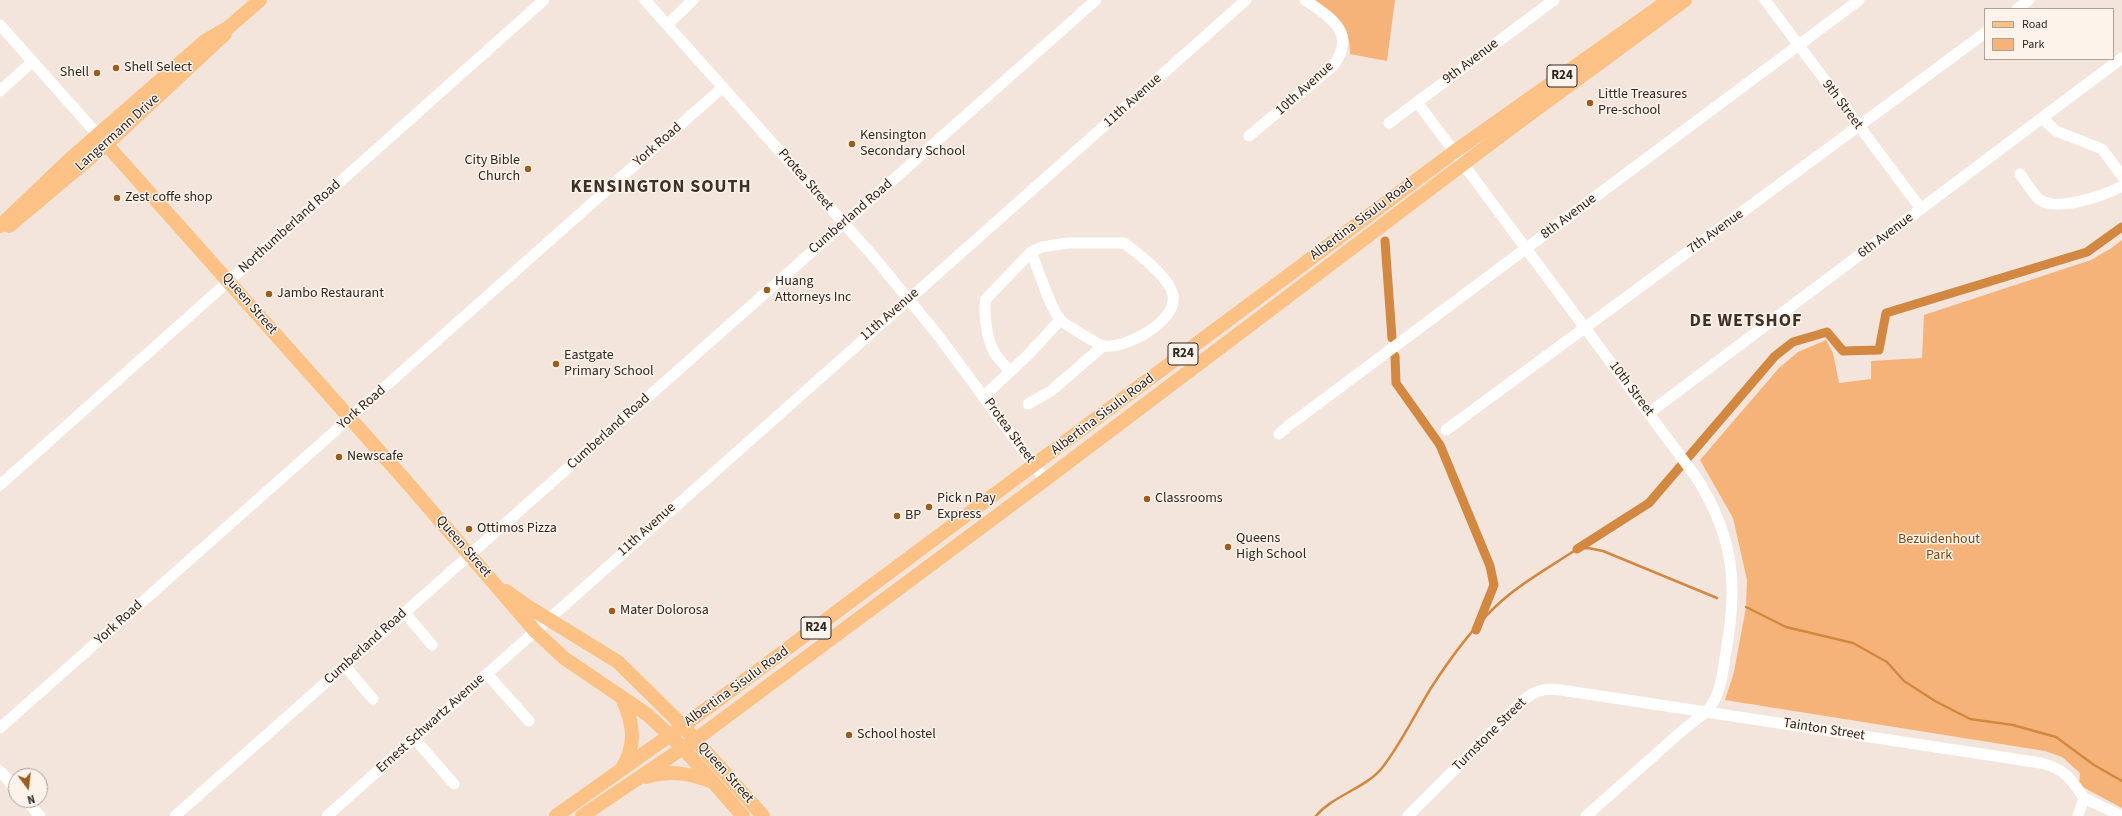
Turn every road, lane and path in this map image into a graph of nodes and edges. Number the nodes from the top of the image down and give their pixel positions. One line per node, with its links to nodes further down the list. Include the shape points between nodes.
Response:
1 (260, 0): 28 (main road, Langermann Drive, via 229,27 218,42)
2 (544, 0): 40 (street, Northumberland Road)
3 (645, 0): 16 (street, Protea Street)
4 (693, 0): 16 (street)
5 (1096, 0): 35 (street, Cumberland Road)
6 (1246, 0): 41 (street, 11th Avenue)
7 (1305, 0): 27 (street, 10th Avenue, via 1337,25 1342,43 1340,57 1333,66)
8 (1554, 0): 23 (street, 9th Avenue)
9 (1669, 0): 29 (main road, Albertina Sisulu Road / R24)
10 (1685, 0): 30 (main road, Albertina Sisulu Road / R24)
11 (1765, 0): 18 (street, 9th Street)
12 (1859, 0): 18 (street, 8th Avenue)
13 (2029, 0): 14 (street)
14 (2018, 8)
15 (0, 25): 20 (street, Queen Street)
16 (667, 25): 21 (street, Protea Street)
17 (1984, 34): 26 (street, 7th Avenue)
18 (1797, 45): 26 (street, 9th Street); 38 (street, 8th Avenue)
19 (2122, 58): 24 (street, 6th Avenue)
20 (32, 62): 22 (street); 28 (street, Queen Street)
21 (723, 87): 35 (street, Protea Street); 49 (street, York Road)
22 (0, 91)
23 (1417, 102): 25 (street, 9th Avenue); 29 (street, 10th Street)
24 (2042, 118): 32 (street, via 2056,131 2102,148); 34 (street, 6th Avenue)
25 (1389, 124)
26 (1859, 127): 34 (street, 9th Street); 43 (street, 7th Avenue)
27 (1249, 136)
28 (102, 140): 36 (main road, Langermann Drive); 37 (main road, Langermann Drive, via 20,218); 40 (main road, Queen Street)
29 (1454, 152): 30 (street, 10th Street); 52 (main road, Albertina Sisulu Road / R24)
30 (1462, 164): 38 (street, 10th Street); 53 (main road, Albertina Sisulu Road / R24)
31 (2020, 174): 33 (street, via 2039,199 2048,203 2063,204 2104,195)
32 (2122, 176)
33 (2122, 186)
34 (1921, 209): 48 (street, 6th Avenue)
35 (844, 225): 41 (street, Protea Street); 55 (street, Cumberland Road)
36 (0, 226)
37 (0, 230)
38 (1527, 248): 43 (street, 10th Street); 51 (street, 8th Avenue)
39 (1031, 252): 42 (street); 44 (street, via 1042,247 1068,243 1124,243 1166,281 1173,299 1172,307 1167,314 1143,336); 45 (street, via 988,295 985,302 992,346)
40 (229, 281): 49 (main road, Queen Street); 54 (street, Northumberland Road)
41 (909, 300): 46 (street, Protea Street); 58 (street, 11th Avenue)
42 (1060, 320): 44 (street); 45 (street)
43 (1586, 328): 48 (street, 10th Street); 50 (street, 7th Avenue)
44 (1103, 346): 47 (street, via 1052,391)
45 (1010, 372): 46 (street)
46 (984, 396): 52 (street, Protea Street)
47 (1028, 404)
48 (1649, 413): 65 (street, 10th Street, via 1706,492 1727,546 1732,578 1732,615 1717,695)
49 (350, 418): 55 (main road, Queen Street); 68 (street, York Road)
50 (1446, 430)
51 (1279, 434)
52 (1034, 466): 53 (street, Protea Street); 67 (main road, Albertina Sisulu Road / R24)
53 (1045, 480): 71 (main road, Albertina Sisulu Road / R24)
54 (0, 485)
55 (470, 555): 56 (main road, Queen Street); 57 (street, Cumberland Road)
56 (497, 585): 58 (main road, Queen Street); 59 (main road, Queen Street, via 507,601)
57 (404, 613): 60 (street); 61 (street, Cumberland Road)
58 (548, 619): 59 (street, 11th Avenue); 67 (main road, Queen Street, via 618,662)
59 (535, 631): 62 (street, Ernest Schwartz Avenue); 63 (main road, Queen Street, via 564,658)
60 (432, 645)
61 (346, 666): 64 (street); 82 (street, Cumberland Road)
62 (487, 674): 66 (street); 70 (street, Ernest Schwartz Avenue)
63 (622, 697): 69 (main road, Queen Street, via 648,715); 74 (main road, via 632,722 633,740 627,761)
64 (373, 700)
65 (1706, 712): 79 (street, Tainton Street, via 2041,763 2061,770 2069,776); 88 (street, Turnstone Street, via 1550,688 1537,691 1524,699); 89 (street)
66 (529, 721)
67 (683, 726): 69 (main road, Albertina Sisulu Road / R24); 71 (main road, Queen Street)
68 (0, 728)
69 (670, 736): 72 (main road, Queen Street); 74 (main road, Albertina Sisulu Road / R24)
70 (414, 738): 78 (street); 83 (street, Ernest Schwartz Avenue)
71 (695, 740): 72 (main road, Albertina Sisulu Road / R24); 87 (main road, Queen Street)
72 (683, 748): 76 (main road, Albertina Sisulu Road / R24); 77 (main road, Queen Street)
73 (0, 771): 75 (street)
74 (618, 774): 84 (main road, Albertina Sisulu Road / R24)
75 (8, 780)
76 (634, 780): 77 (main road, via 670,772); 85 (main road, Albertina Sisulu Road / R24)
77 (711, 781): 86 (main road, Queen Street)
78 (454, 784)
79 (2084, 798): 90 (street); 91 (street)
80 (33, 808): 81 (street)
81 (40, 816)
82 (175, 816)
83 (327, 816)
84 (556, 816)
85 (582, 816)
86 (742, 816)
87 (763, 816)
88 (1408, 816)
89 (1586, 816)
90 (2078, 816)
91 (2122, 816)

